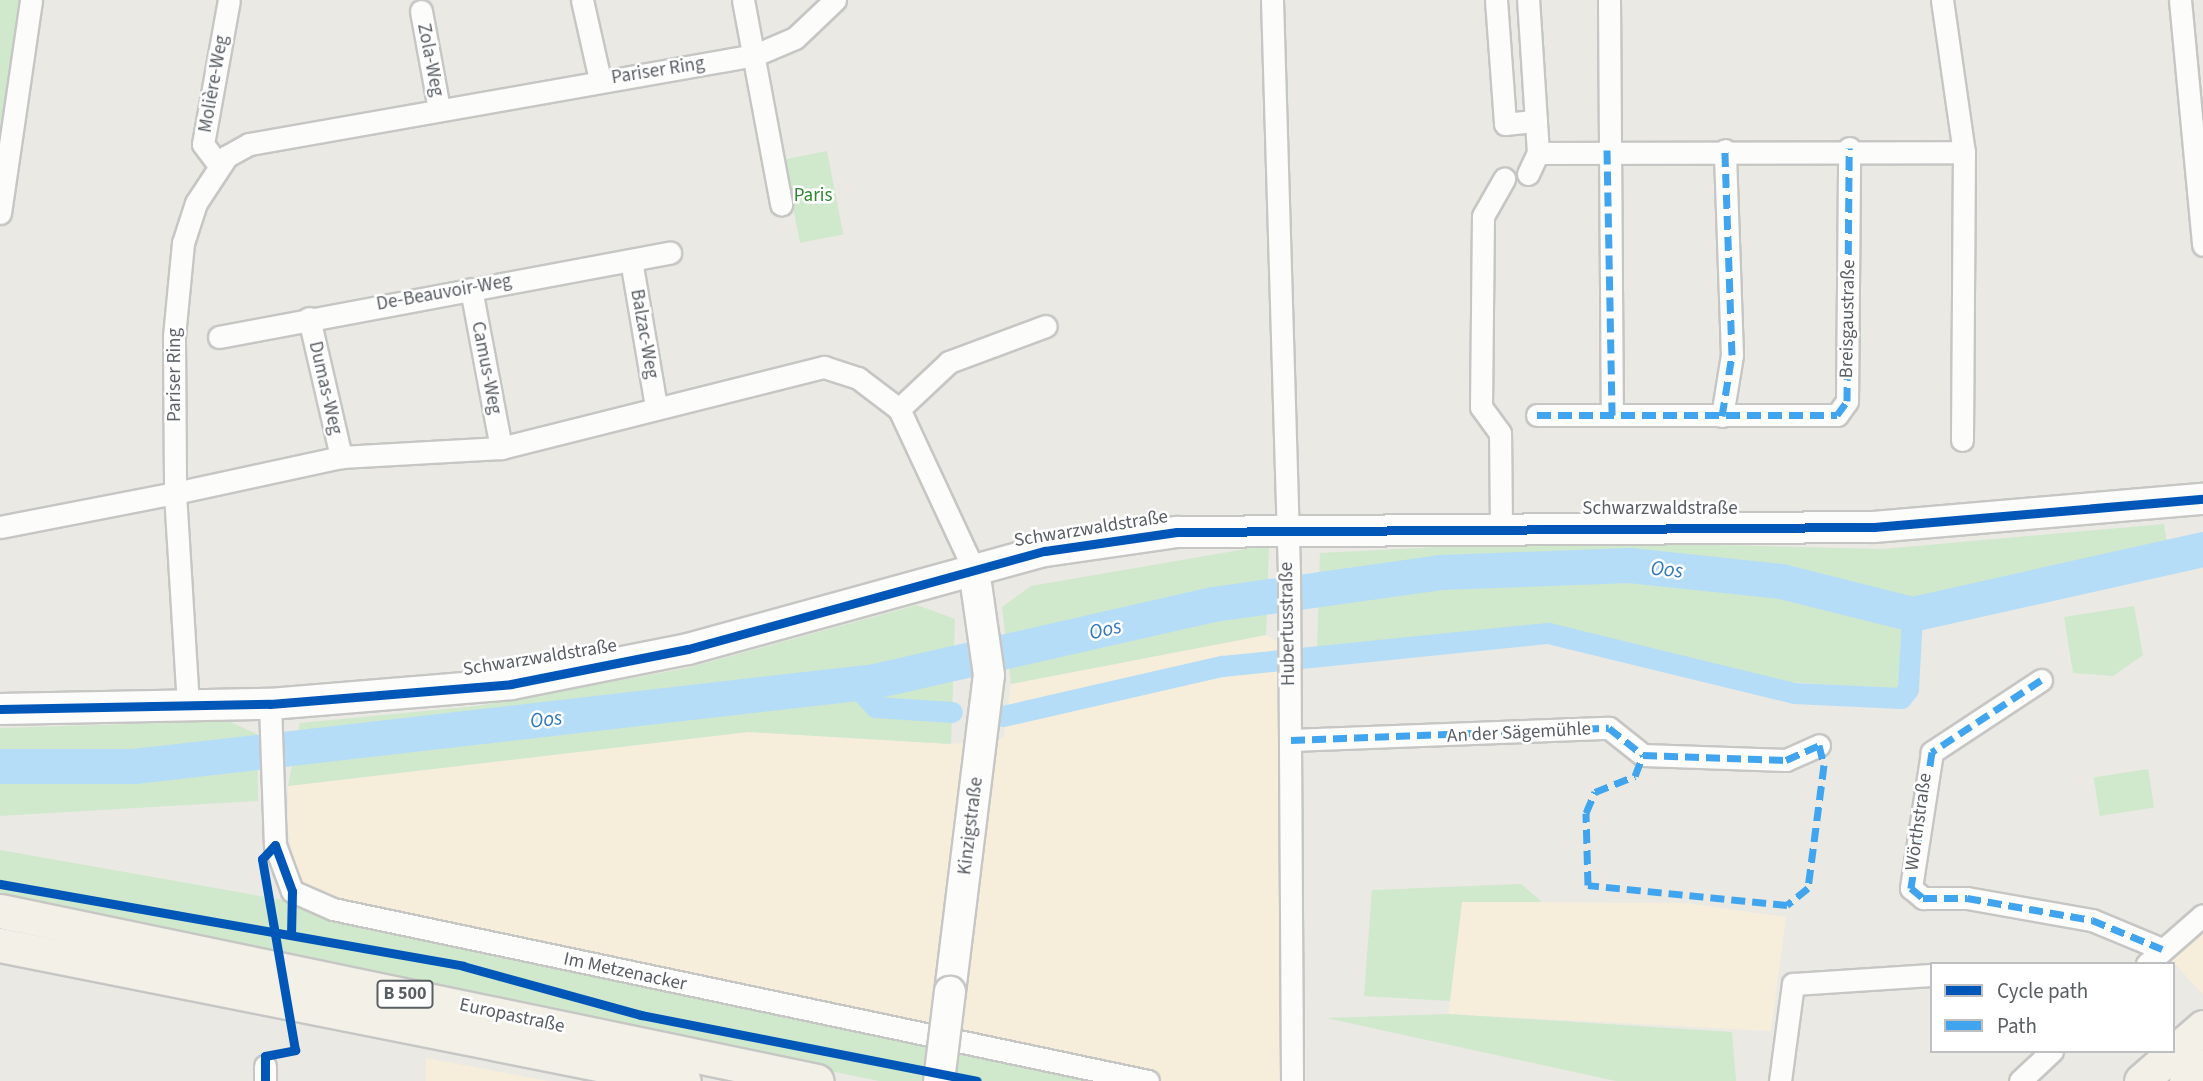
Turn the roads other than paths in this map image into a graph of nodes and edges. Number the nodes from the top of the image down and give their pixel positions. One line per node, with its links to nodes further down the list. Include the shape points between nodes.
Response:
1 (31, 0): 26 (street)
2 (229, 0): 22 (street, Molière-Weg, via 203,144)
3 (582, 0): 14 (street)
4 (743, 0): 13 (street)
5 (835, 0): 13 (street, Pariser Ring, via 795,38)
6 (1272, 0): 46 (street, Hubertusstraße)
7 (1496, 0): 16 (street, via 1505,124)
8 (1528, 0): 16 (street)
9 (1609, 0): 18 (street)
10 (1942, 0): 21 (street)
11 (2180, 0): 27 (street)
12 (421, 11): 15 (street, Zola-Weg)
13 (755, 55): 14 (street, Pariser Ring); 25 (street)
14 (600, 80): 15 (street, Pariser Ring)
15 (439, 109): 22 (street, Pariser Ring, via 249,144)
16 (1536, 121): 20 (street)
17 (1849, 148): 19 (street); 21 (street); 38 (street, Breisgaustraße, via 1847,401 1837,415)
18 (1607, 150): 19 (street); 20 (street); 37 (street)
19 (1725, 150): 38 (street, via 1732,355)
20 (1538, 152): 23 (street)
21 (1964, 152): 39 (street)
22 (218, 164): 42 (street, Pariser Ring, via 183,243 174,337)
23 (1528, 174)
24 (1504, 179): 44 (street, via 1483,216 1481,407 1500,433)
25 (781, 204)
26 (0, 213)
27 (2203, 245)
28 (670, 253): 29 (street, De-Beauvoir-Weg)
29 (631, 260): 30 (street, De-Beauvoir-Weg); 34 (street, Balzac-Weg)
30 (471, 289): 31 (street, De-Beauvoir-Weg); 40 (street, Camus-Weg)
31 (309, 318): 33 (street, De-Beauvoir-Weg); 41 (street, Dumas-Weg)
32 (1046, 326): 35 (street, via 949,362)
33 (219, 337)
34 (656, 407): 35 (street, via 824,368 858,378); 40 (street)
35 (899, 409): 47 (street)
36 (1537, 415): 37 (street, Breisgaustraße)
37 (1612, 415): 38 (street, Breisgaustraße)
38 (1722, 416)
39 (1962, 440)
40 (501, 448): 41 (street)
41 (341, 457): 42 (street)
42 (175, 493): 45 (street); 50 (street, Pariser Ring)
43 (2203, 499): 44 (street, Schwarzwaldstraße, via 1943,525)
44 (1501, 525): 46 (street, Schwarzwaldstraße)
45 (0, 527)
46 (1284, 530): 47 (street, Schwarzwaldstraße, via 1125,538); 52 (street, Hubertusstraße, via 1289,574)
47 (974, 570): 49 (street, Schwarzwaldstraße, via 596,668 498,685); 66 (street, Kinzigstraße, bridge, via 989,675)
48 (2041, 680): 57 (street, Wörthstraße, via 1932,752 1911,888 1923,898 1968,898 2092,920)
49 (270, 704): 50 (street, Schwarzwaldstraße); 67 (street, Im Metzenacker, via 275,845 292,891 333,909)
50 (188, 707): 51 (street, Schwarzwaldstraße)
51 (0, 709)
52 (1291, 740): 53 (street, An der Sägemühle, via 1609,728 1643,755 1786,760); 68 (street, Hubertusstraße)
53 (1819, 745)
54 (0, 911): 65 (main road, Europastraße / B 500)
55 (2203, 915): 57 (street, Wörthstraße)
56 (0, 945): 64 (main road, Europastraße / B 500)
57 (2154, 957)
58 (1930, 975): 69 (street, via 1793,984)
59 (2203, 1027): 60 (main road)
60 (2175, 1051)
61 (2050, 1053): 70 (street)
62 (2173, 1053): 71 (main road)
63 (2203, 1066): 72 (main road)
64 (684, 1081)
65 (817, 1081)
66 (939, 1081)
67 (1148, 1081)
68 (1292, 1081)
69 (1780, 1081)
70 (2020, 1081)
71 (2141, 1081)
72 (2186, 1081)

